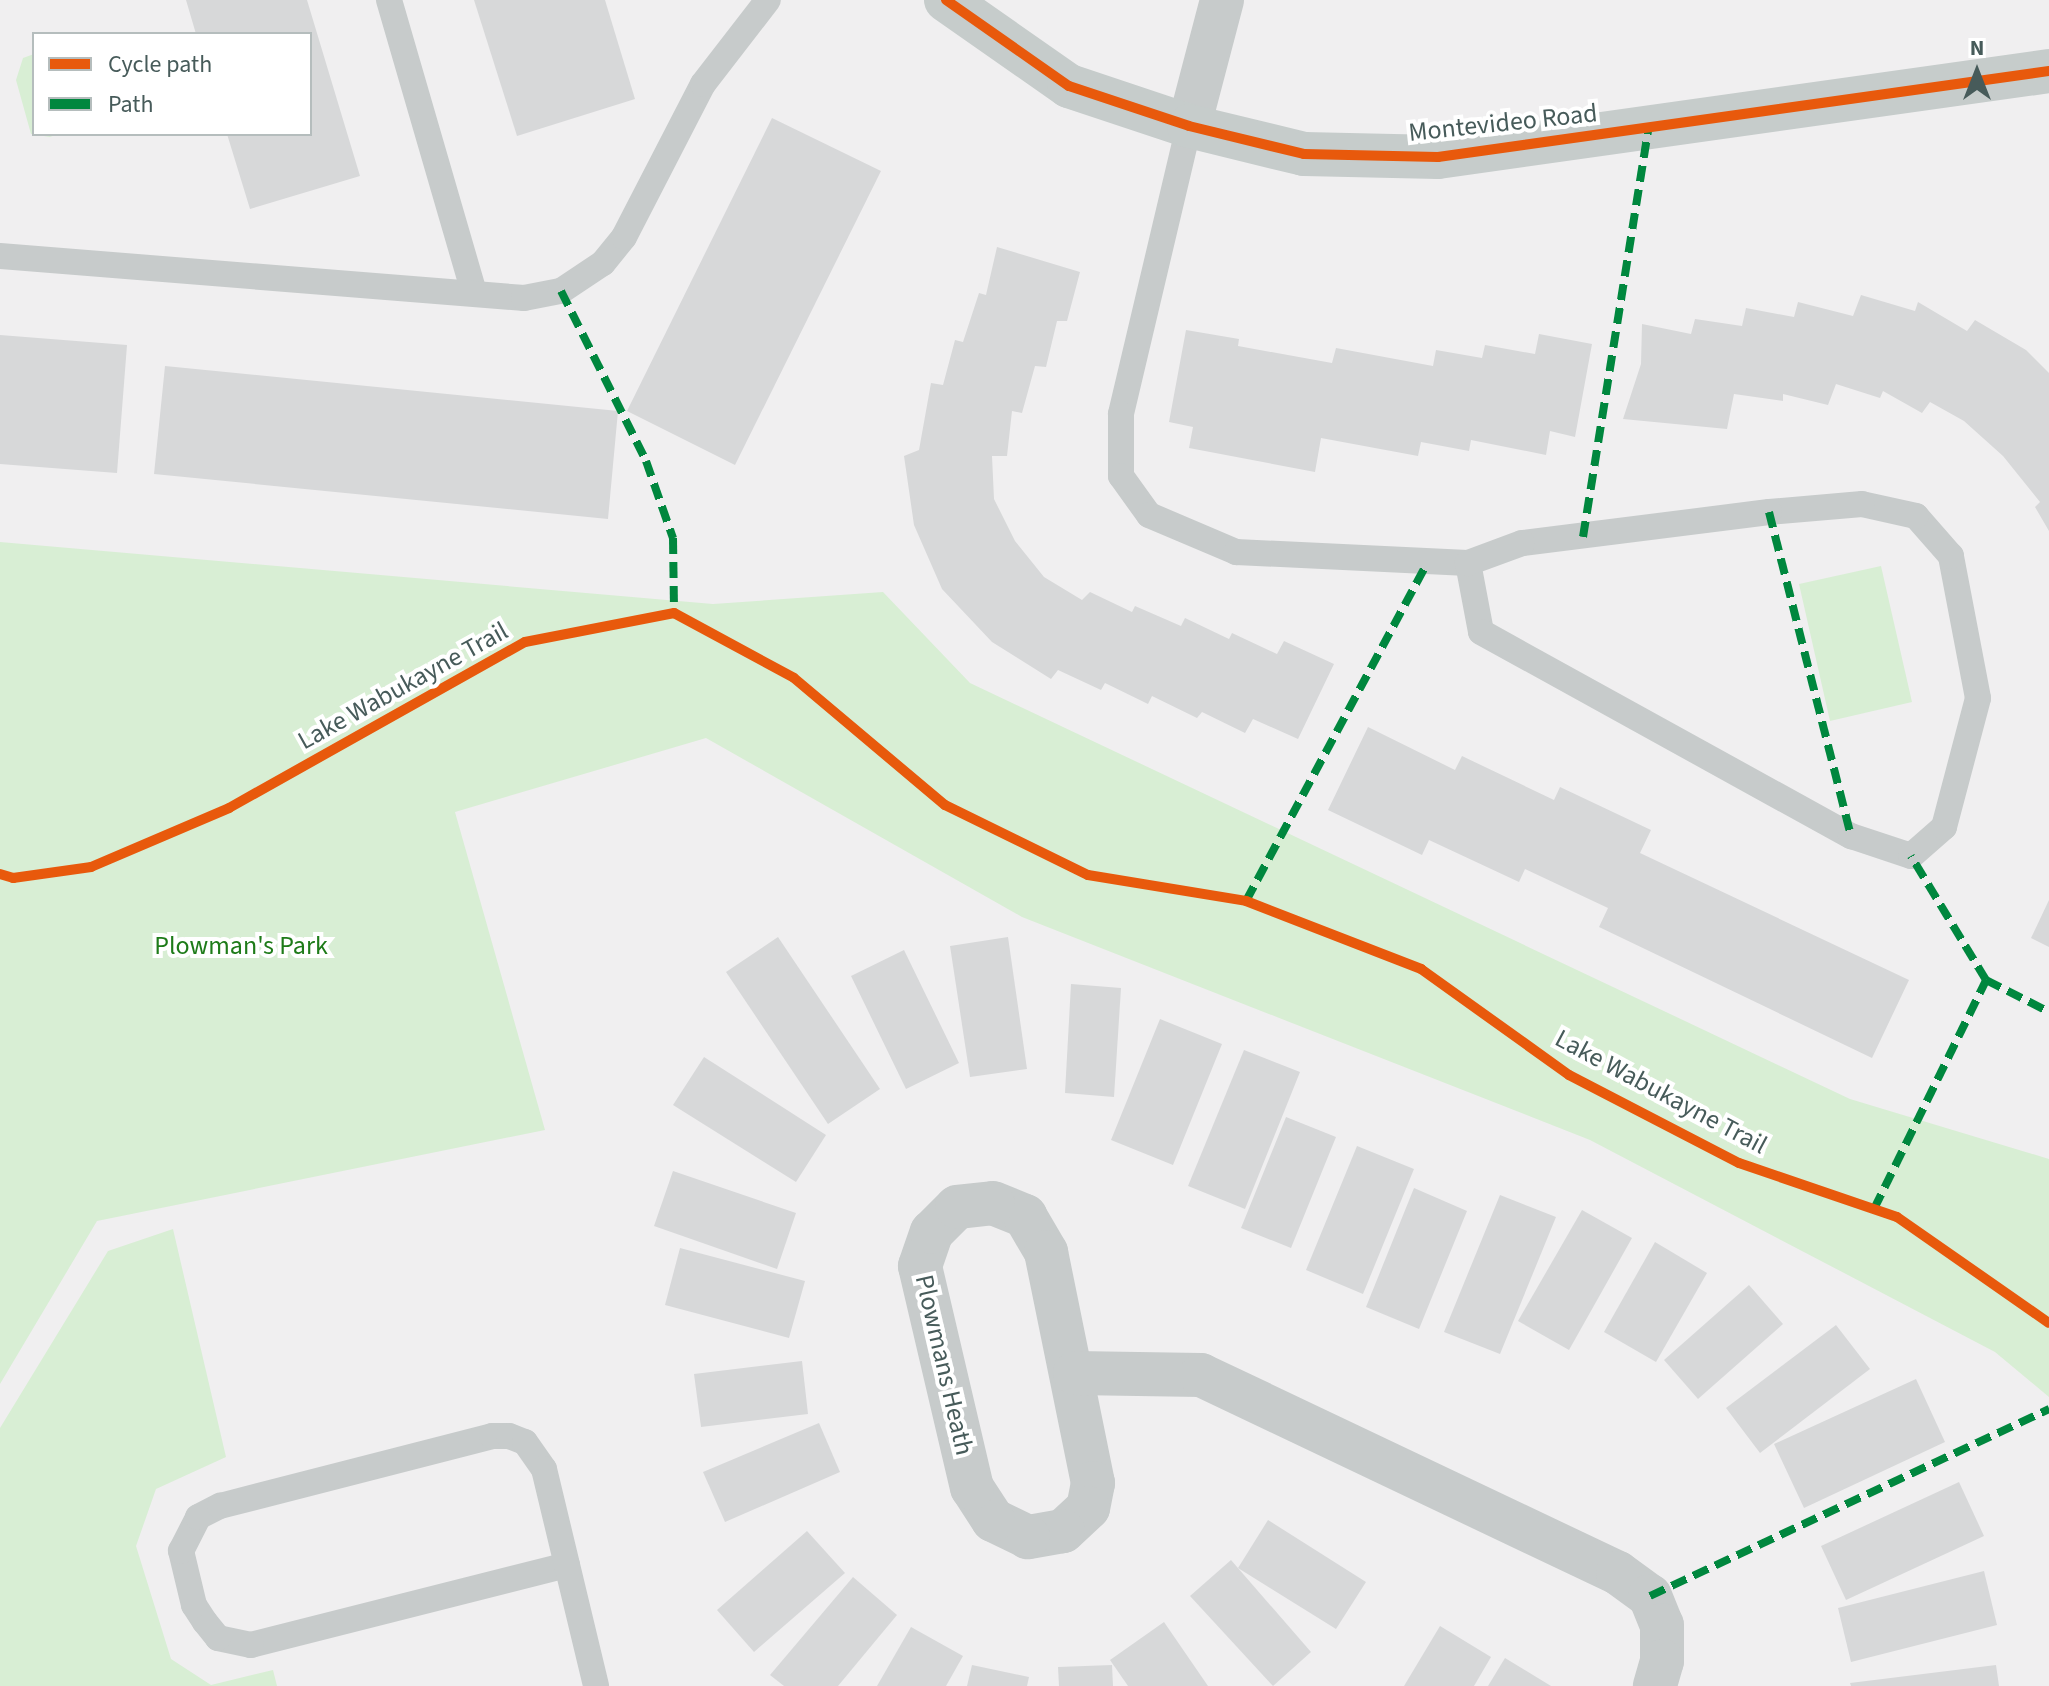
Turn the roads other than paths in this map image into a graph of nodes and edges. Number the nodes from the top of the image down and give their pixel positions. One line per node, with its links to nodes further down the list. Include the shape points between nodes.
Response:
1 (389, 0): 8 (lane)
2 (768, 0): 8 (lane, via 703,84 624,237 603,263 561,291 544,295)
3 (946, 0): 6 (street, Montevideo Road, via 1069,86)
4 (1222, 0): 6 (street)
5 (2049, 71): 6 (street, Montevideo Road, via 1438,157 1304,154)
6 (1189, 126): 9 (lane, via 1121,414 1121,476 1149,515 1236,552)
7 (0, 256): 8 (lane)
8 (474, 293)
9 (1468, 563): 9 (lane, via 1481,632 1495,640 1851,836 1911,856 1944,827 1978,698 1951,556 1916,516 1862,504 1769,512 1522,543)
10 (1075, 1373): 10 (street, Plowmans Heath, via 1046,1252 1025,1216 993,1203 957,1207 932,1232 920,1266 972,1488 993,1520 1028,1537 1063,1531 1088,1508 1093,1483); 13 (street, via 1201,1375 1618,1573 1650,1596 1662,1625 1662,1661)
11 (567, 1565): 11 (lane, via 544,1469 525,1442 509,1436 492,1436 220,1506 193,1523 181,1551 190,1594 205,1622 218,1638 251,1645); 12 (lane)
12 (596, 1686)
13 (1655, 1686)

